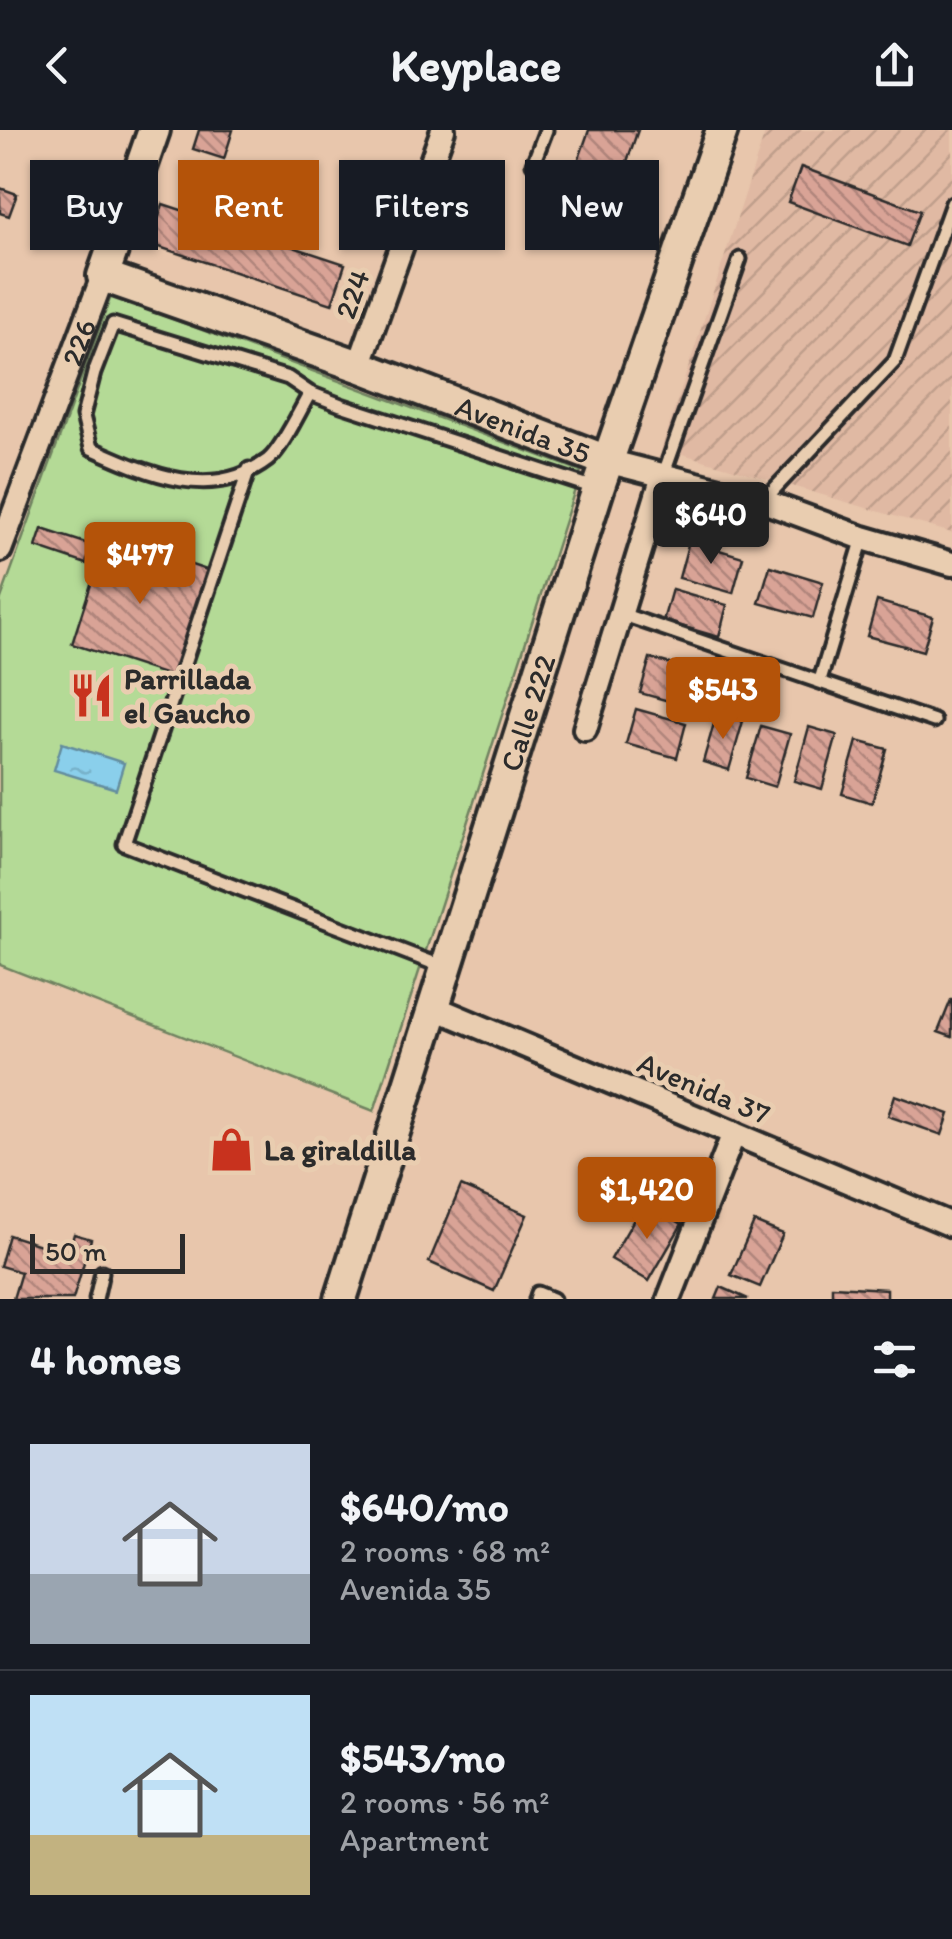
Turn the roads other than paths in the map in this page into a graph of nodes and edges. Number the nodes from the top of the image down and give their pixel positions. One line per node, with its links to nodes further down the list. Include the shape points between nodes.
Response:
1 (154, 130): 8 (main road, 226)
2 (443, 130): 9 (street, 224)
3 (546, 130): 5 (lane)
4 (722, 130): 12 (main road, Calle 222)
5 (535, 160)
6 (952, 203): 14 (lane, via 895,361)
7 (740, 258): 13 (lane)
8 (103, 276): 9 (main road, Avenida 35); 16 (street, 226)
9 (358, 366): 12 (main road, Avenida 35)
10 (310, 394): 11 (lane, via 270,459); 11 (lane, via 288,378 114,324 83,416 91,448 154,476 221,483); 12 (lane)
11 (250, 469): 22 (lane, via 124,844)
12 (602, 475): 13 (street, Avenida 35); 22 (main road, Calle 222)
13 (663, 476): 14 (street, Avenida 35); 18 (street)
14 (763, 500): 15 (street, Avenida 35)
15 (863, 538): 17 (street, Avenida 35); 19 (lane)
16 (0, 550)
17 (952, 564)
18 (621, 614): 19 (lane); 21 (street)
19 (820, 680): 20 (lane)
20 (934, 721)
21 (585, 728)
22 (446, 968): 23 (main road, Calle 222)
23 (433, 1007): 24 (street, Avenida 37); 28 (main road, Calle 222)
24 (734, 1133): 25 (street, Avenida 37); 31 (street)
25 (952, 1225)
26 (102, 1272): 27 (lane)
27 (96, 1299)
28 (341, 1299)
29 (536, 1299): 30 (lane, via 538,1293)
30 (553, 1299)
31 (669, 1299)

